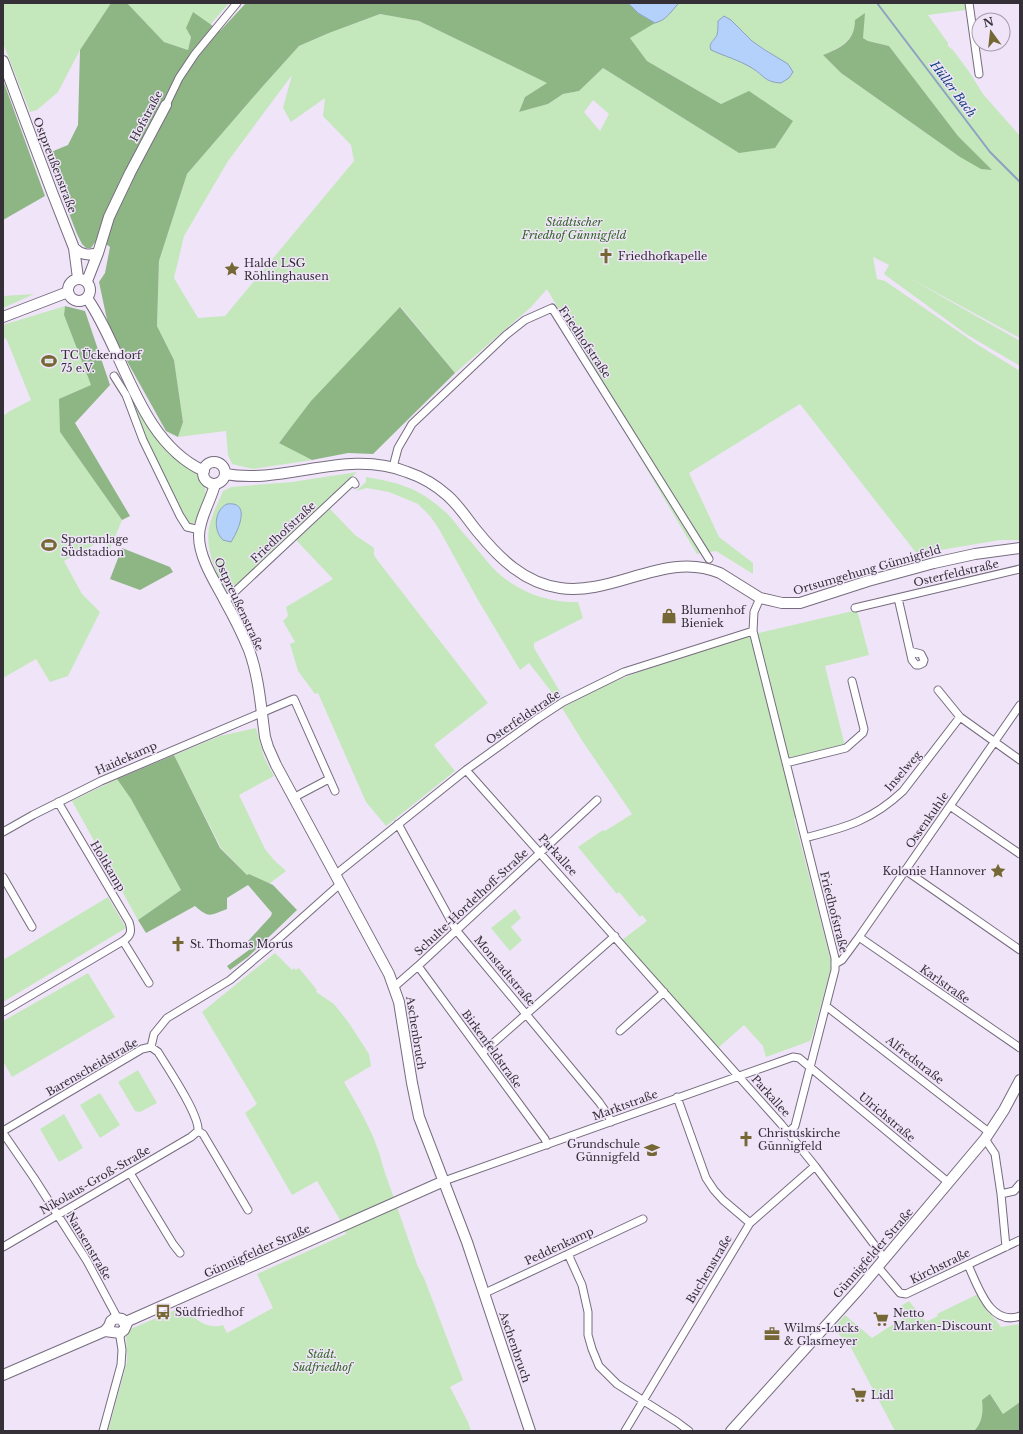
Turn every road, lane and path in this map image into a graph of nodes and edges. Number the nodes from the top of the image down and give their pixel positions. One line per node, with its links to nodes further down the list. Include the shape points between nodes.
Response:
1 (237, 3): 5 (street, Hofstraße, via 195,54 179,78)
2 (969, 3): 4 (street)
3 (3, 61): 6 (street, Ostpreußenstraße)
4 (979, 74)
5 (166, 105): 7 (street, Hofstraße, via 108,217)
6 (74, 248): 7 (street, via 85,255); 8 (street, Ostpreußenstraße)
7 (98, 253): 8 (street, Hofstraße)
8 (82, 280): 9 (street, via 75,279 69,284); 10 (street, via 89,284 90,292)
9 (68, 292): 10 (street, via 74,300 81,301); 11 (street)
10 (87, 298): 14 (street, via 160,435 177,453 197,468)
11 (3, 317)
12 (114, 376): 18 (street, via 126,395 145,445 180,516 187,527)
13 (393, 467): 15 (street, Ortsumgehung Günnigfeld, via 377,463 355,463 246,476); 20 (street, Friedhofstraße, via 398,448 412,424 506,335 525,320 552,308); 22 (street, Ortsumgehung Günnigfeld, via 422,478 438,488 462,511 504,561 529,579 545,585 576,589 594,587 665,569 692,566 714,570)
14 (204, 470): 15 (street, via 210,463 217,463 223,467); 16 (street, via 206,480)
15 (225, 474): 16 (street, via 220,482)
16 (214, 484): 18 (street, Ostpreußenstraße)
17 (355, 484): 24 (street, Friedhofstraße, via 353,481)
18 (200, 530): 24 (street, Ostpreußenstraße, via 200,543 207,564)
19 (1020, 548): 22 (street, Ortsumgehung Günnigfeld, via 934,563 800,603 782,603)
20 (709, 559)
21 (1020, 569): 23 (street, Osterfeldstraße)
22 (760, 598): 26 (street, Friedhofstraße, via 754,612)
23 (898, 598): 25 (street, Osterfeldstraße); 27 (street)
24 (225, 601): 31 (street, Ostpreußenstraße, via 252,661)
25 (855, 608)
26 (753, 631): 35 (street, Friedhofstraße); 36 (street, Osterfeldstraße, via 647,664 601,683 536,719)
27 (910, 651)
28 (852, 681): 35 (street, via 863,733 846,748)
29 (938, 690): 32 (street)
30 (1020, 705): 33 (street, Ossenkuhle)
31 (262, 712): 37 (street, via 294,699); 39 (street, Ostpreußenstraße, via 268,747); 41 (street, Haidekamp)
32 (960, 717): 33 (street); 45 (street, Inselweg, via 903,791 892,801 844,828)
33 (994, 742): 34 (street); 42 (street, Ossenkuhle)
34 (1020, 760)
35 (786, 763): 45 (street, Friedhofstraße)
36 (466, 770): 43 (street, Osterfeldstraße); 46 (street, Parkallee)
37 (329, 779): 38 (street); 39 (street)
38 (335, 791)
39 (294, 798): 50 (street, Ostpreußenstraße)
40 (597, 800): 46 (street, Schulte-Hordelhoff-Straße)
41 (58, 802): 44 (street, Haidekamp); 55 (street, Holtkamp, via 129,922 130,934)
42 (950, 806): 47 (street); 48 (street, Ossenkuhle)
43 (398, 824): 50 (street, Osterfeldstraße); 52 (street, Monstadtstraße)
44 (3, 832)
45 (805, 838): 57 (street, Friedhofstraße)
46 (540, 853): 52 (street, Schulte-Hordelhoff-Straße); 53 (street, Parkallee)
47 (1020, 854)
48 (905, 870): 54 (street, Ossenkuhle); 56 (street)
49 (3, 877): 51 (street)
50 (337, 880): 60 (street, Aschenbruch); 66 (street, Osterfeldstraße, via 276,942 230,980 167,1018 154,1034)
51 (32, 927)
52 (456, 930): 58 (street, Schulte-Hordelhoff-Straße); 64 (street, Monstadtstraße)
53 (615, 936): 61 (street, Parkallee); 64 (street)
54 (859, 937): 57 (street, Ossenkuhle, via 842,960); 67 (street, Karlstraße)
55 (124, 941): 59 (street); 63 (street)
56 (1020, 950)
57 (835, 964): 62 (street, Friedhofstraße)
58 (418, 966): 60 (street, Schulte-Hordelhoff-Straße); 68 (street, Birkenfeldstraße)
59 (148, 983)
60 (394, 987): 81 (street, Aschenbruch, via 399,1002 416,1106)
61 (664, 992): 65 (street); 70 (street, Parkallee)
62 (826, 1006): 69 (street, Friedhofstraße); 77 (street, Alfredstraße)
63 (3, 1012)
64 (526, 1014): 68 (street); 73 (street, Monstadtstraße, via 599,1102)
65 (620, 1031)
66 (151, 1047): 74 (street, Barenscheidstraße, via 158,1052 196,1118); 75 (street, Barenscheidstraße, via 142,1049)
67 (1020, 1048)
68 (482, 1053): 78 (street, Birkenfeldstraße, via 545,1138)
69 (811, 1068): 70 (street, Marktstraße, via 800,1058 793,1057); 76 (street, Friedhofstraße, via 795,1126); 82 (street, Ulrichstraße)
70 (738, 1076): 72 (street, Marktstraße); 76 (street, Parkallee)
71 (1020, 1080): 77 (street, Günnigfelder Straße)
72 (677, 1097): 73 (street, Marktstraße); 88 (street, via 706,1178 723,1200)
73 (611, 1122): 78 (street, Marktstraße)
74 (198, 1131): 80 (street, Nikolaus-Groß-Straße); 85 (street, Barenscheidstraße, via 203,1134)
75 (3, 1132): 86 (street, Nansenstraße)
76 (788, 1133): 79 (street, Parkallee)
77 (988, 1136): 82 (street, Günnigfelder Straße); 84 (street, via 995,1154)
78 (547, 1145): 81 (street, Marktstraße)
79 (815, 1166): 88 (street, Buchenstraße); 94 (street, Parkallee)
80 (130, 1173): 86 (street, Nikolaus-Groß-Straße); 92 (street)
81 (444, 1181): 96 (street, Aschenbruch); 98 (street, Günnigfelder Straße)
82 (949, 1183): 94 (street, Günnigfelder Straße)
83 (1020, 1184): 84 (street, via 1014,1191)
84 (1001, 1194): 91 (street)
85 (248, 1210)
86 (58, 1215): 90 (street, Nikolaus-Groß-Straße); 98 (street, Nansenstraße, via 87,1261)
87 (644, 1219): 93 (street, Peddenkamp)
88 (750, 1223): 100 (street, Buchenstraße)
89 (1020, 1240): 91 (street, Kirchstraße)
90 (3, 1247)
91 (1006, 1247): 95 (street, Kirchstraße)
92 (180, 1253)
93 (568, 1254): 96 (street, Peddenkamp); 100 (street, via 582,1286 588,1312 588,1335 599,1366 617,1384)
94 (881, 1263): 95 (street, Kirchstraße, via 900,1293 906,1294); 105 (street, Günnigfelder Straße)
95 (968, 1265): 97 (street, via 990,1308 1004,1317)
96 (484, 1293): 102 (street, Aschenbruch)
97 (1020, 1316)
98 (117, 1326): 99 (street, Günnigfelder Straße); 101 (street, via 122,1350 121,1365)
99 (3, 1374)
100 (643, 1400): 103 (street, Buchenstraße); 104 (street)
101 (103, 1431)
102 (530, 1431)
103 (625, 1431)
104 (689, 1431)
105 (730, 1431)

